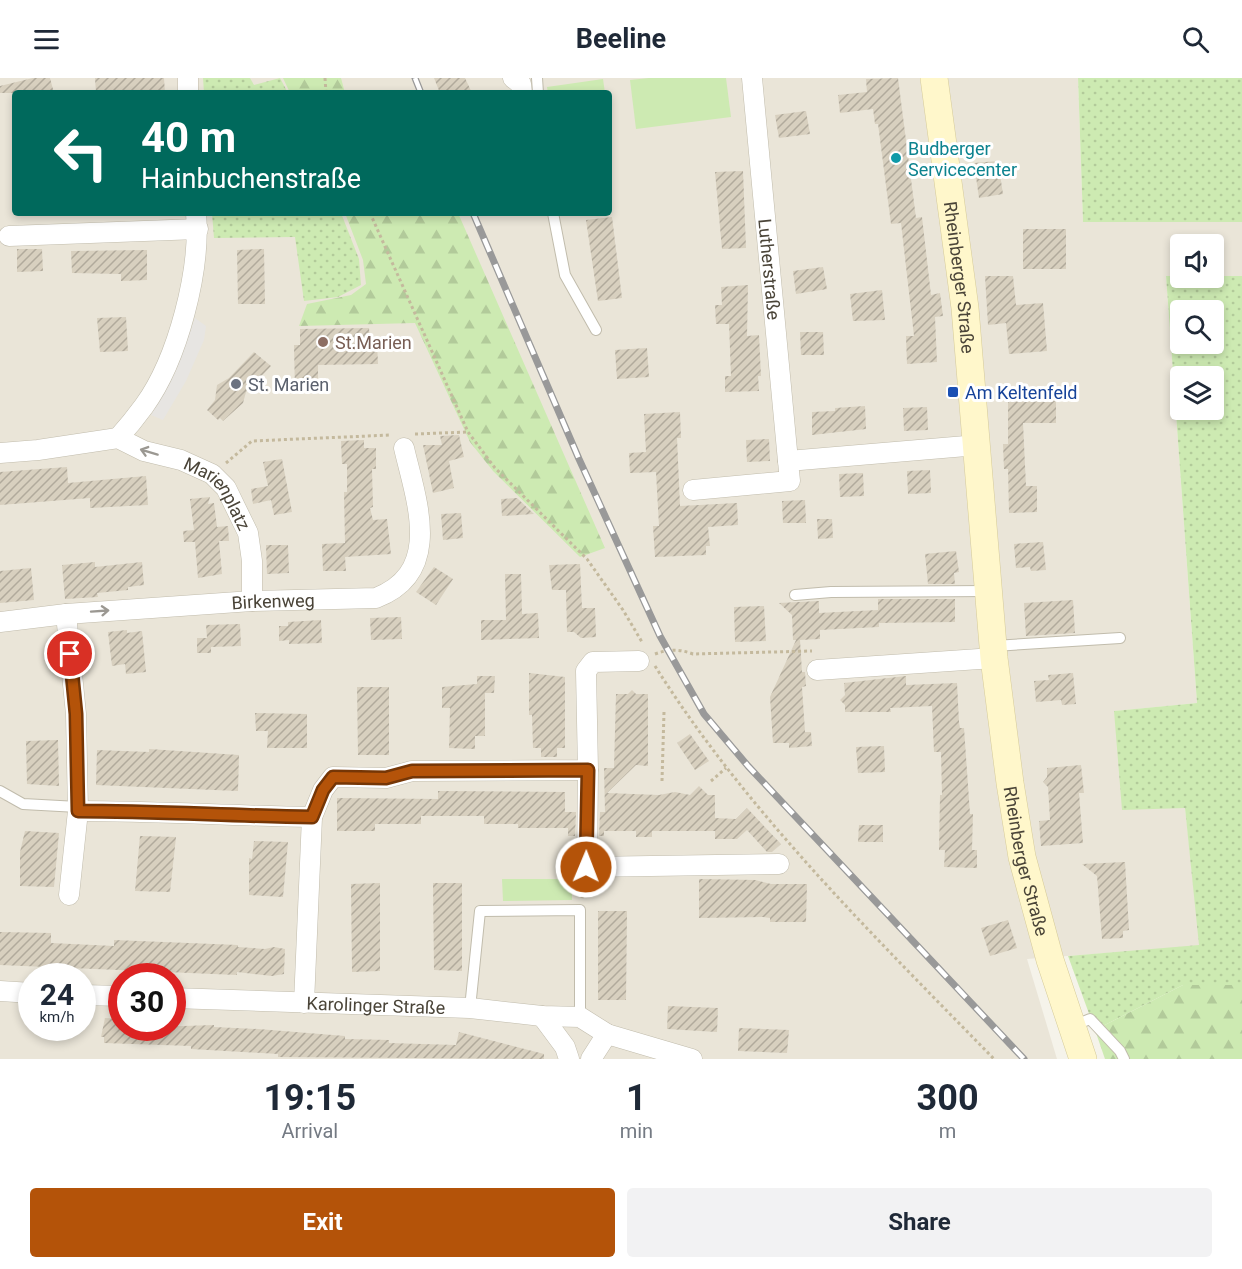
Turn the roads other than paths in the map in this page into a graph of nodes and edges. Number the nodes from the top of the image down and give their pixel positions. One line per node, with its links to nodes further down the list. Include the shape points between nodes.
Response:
1 (513, 78): 4 (street)
2 (752, 78): 13 (street, Lutherstraße)
3 (934, 78): 11 (main road, Rheinberger Straße, via 965,308)
4 (522, 90)
5 (554, 216): 8 (lane, via 565,275)
6 (197, 221): 7 (street); 9 (street, via 197,249 169,360 145,405)
7 (9, 236)
8 (596, 330)
9 (118, 438): 12 (street); 17 (street, Marienplatz, one-way to 9, via 248,533 226,488 212,474)
10 (401, 439): 17 (street, Birkenweg, via 422,523 416,561 395,588 376,598)
11 (978, 445): 13 (street); 15 (main road, Rheinberger Straße)
12 (0, 453)
13 (788, 461): 14 (street, via 790,481)
14 (693, 490)
15 (989, 591): 16 (lane); 21 (main road, Rheinberger Straße)
16 (795, 595)
17 (252, 601): 18 (street, Birkenweg, one-way to 17)
18 (66, 614): 19 (street, Birkenweg); 26 (street, via 76,714)
19 (0, 622)
20 (1120, 638): 21 (lane)
21 (994, 652): 23 (street); 37 (main road, Rheinberger Straße, via 1022,857)
22 (645, 660): 24 (street, via 593,662 586,671)
23 (817, 670)
24 (588, 770): 27 (street, via 412,771 386,778 333,777); 28 (street, via 586,867)
25 (0, 792): 26 (lane, via 23,804)
26 (78, 809): 27 (street); 29 (street)
27 (312, 817): 33 (street)
28 (779, 864)
29 (69, 895)
30 (0, 992): 31 (street)
31 (18, 993)
32 (186, 999): 33 (street, Karolinger Straße)
33 (304, 1003): 34 (street, Karolinger Straße)
34 (470, 1008): 35 (street, Karolinger Straße); 36 (lane, via 480,911 580,910)
35 (542, 1016): 36 (street, Karolinger Straße); 39 (street)
36 (580, 1017): 38 (street)
37 (1072, 1026): 42 (main road, Rheinberger Straße); 43 (lane, via 1090,1019)
38 (607, 1034): 40 (street); 41 (street)
39 (569, 1059)
40 (591, 1059)
41 (692, 1059)
42 (1083, 1059)
43 (1124, 1059)

